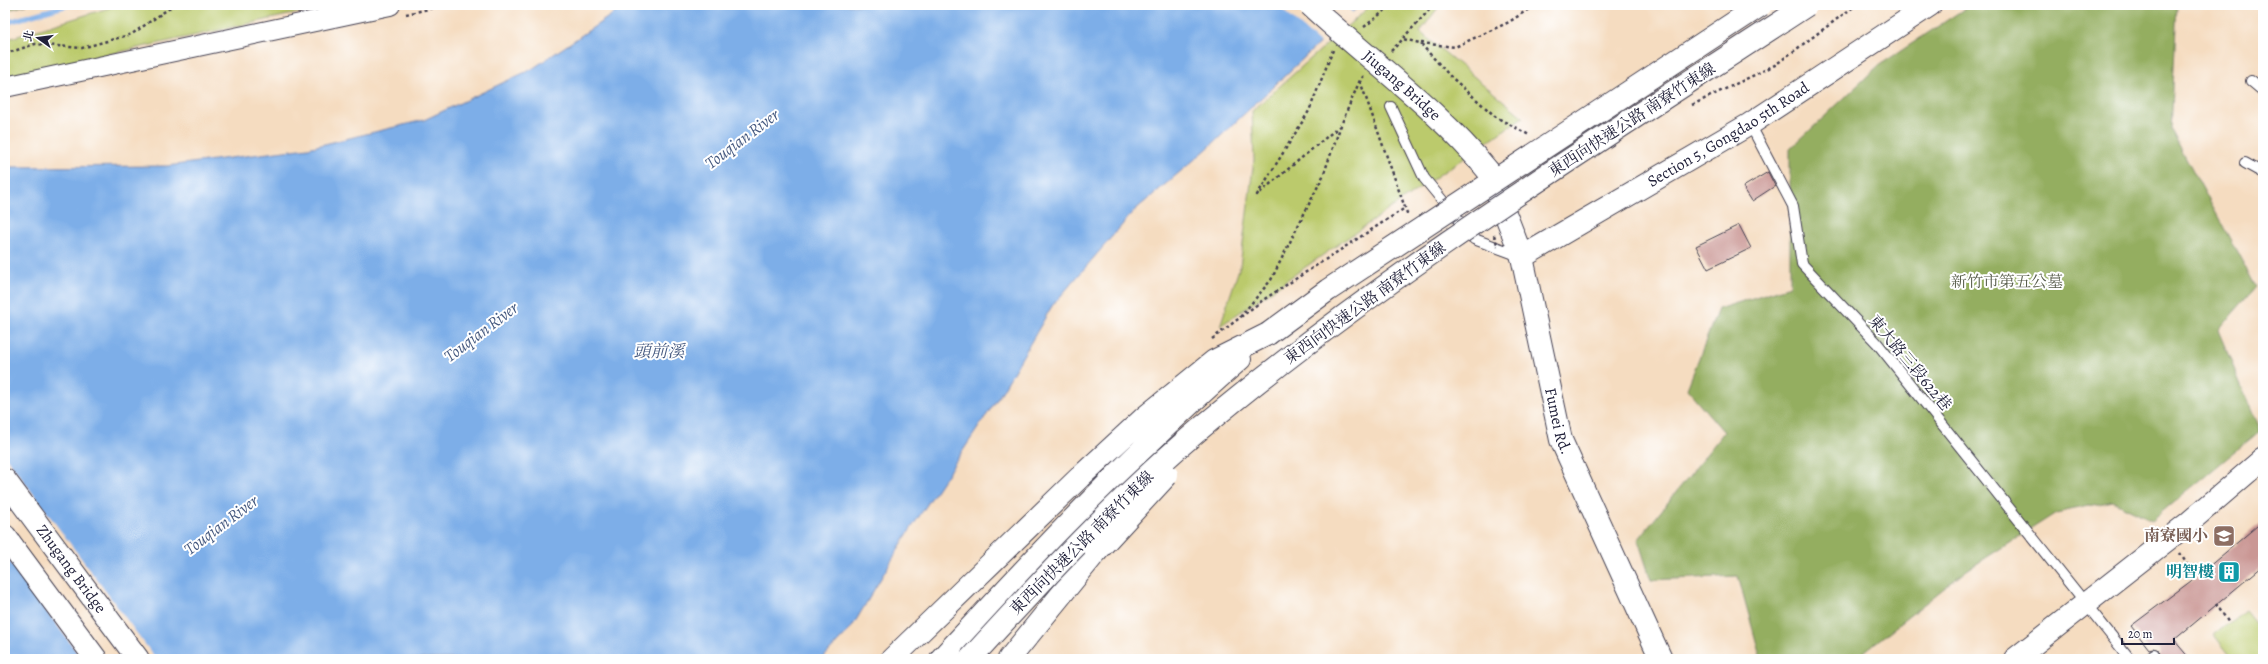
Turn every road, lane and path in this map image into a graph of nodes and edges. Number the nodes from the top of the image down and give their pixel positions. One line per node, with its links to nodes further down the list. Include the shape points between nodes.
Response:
1 (174, 5): 14 (path, via 132,34 82,48 35,44)
2 (390, 5): 17 (street)
3 (1310, 5): 23 (main road, Jiugang Bridge, bridge, via 1353,46 1428,107 1459,136)
4 (1392, 5): 10 (path)
5 (1434, 5): 11 (path)
6 (1535, 5): 12 (path, via 1509,22 1455,47)
7 (1761, 5): 28 (main road, 東西向快速公路 南寮竹東線, bridge, via 1328,290)
8 (1807, 5): 30 (main road, 東西向快速公路 南寮竹東線, bridge, via 1434,252)
9 (1930, 5): 20 (main road, Section 5, Gongdao 5th Road)
10 (1361, 28)
11 (1403, 39)
12 (1420, 43)
13 (1338, 46): 21 (path, via 1333,50 1309,111 1257,195)
14 (5, 54)
15 (1360, 80): 21 (path)
16 (2251, 80): 18 (lane)
17 (5, 87)
18 (2263, 91)
19 (1391, 107): 26 (lane, via 1424,178 1474,240)
20 (1750, 124): 26 (main road, Section 5, Gongdao 5th Road); 36 (lane, 東大路三段622巷, via 1793,206 1802,264 1877,343)
21 (1341, 125): 27 (path, via 1323,176 1271,280)
22 (2245, 163): 24 (lane)
23 (1489, 172): 26 (main road, Fumei Rd.)
24 (2263, 173)
25 (1405, 208): 27 (path)
26 (1522, 257): 45 (main road, Fumei Rd., via 1561,440)
27 (1240, 317): 29 (path)
28 (1268, 334): 41 (main road, via 1214,361 1145,418 1080,477); 42 (main road, 東西向快速公路 南寮竹東線, via 1183,408 1072,518)
29 (1209, 341)
30 (1285, 360): 43 (main road, 東西向快速公路 南寮竹東線, bridge, via 1121,500); 44 (main road, bridge, via 1177,464 1096,552)
31 (2263, 459): 34 (main road)
32 (5, 480): 40 (main road, Zhugang Bridge)
33 (5, 536): 39 (main road)
34 (2169, 538): 35 (path); 36 (main road)
35 (2195, 578)
36 (2085, 604): 46 (main road); 47 (lane, 東大路三段622巷)
37 (2216, 604): 38 (path)
38 (2229, 623)
39 (96, 659)
40 (138, 659)
41 (892, 659)
42 (941, 659)
43 (970, 659)
44 (1009, 659)
45 (1661, 659)
46 (2015, 659)
47 (2130, 659)

